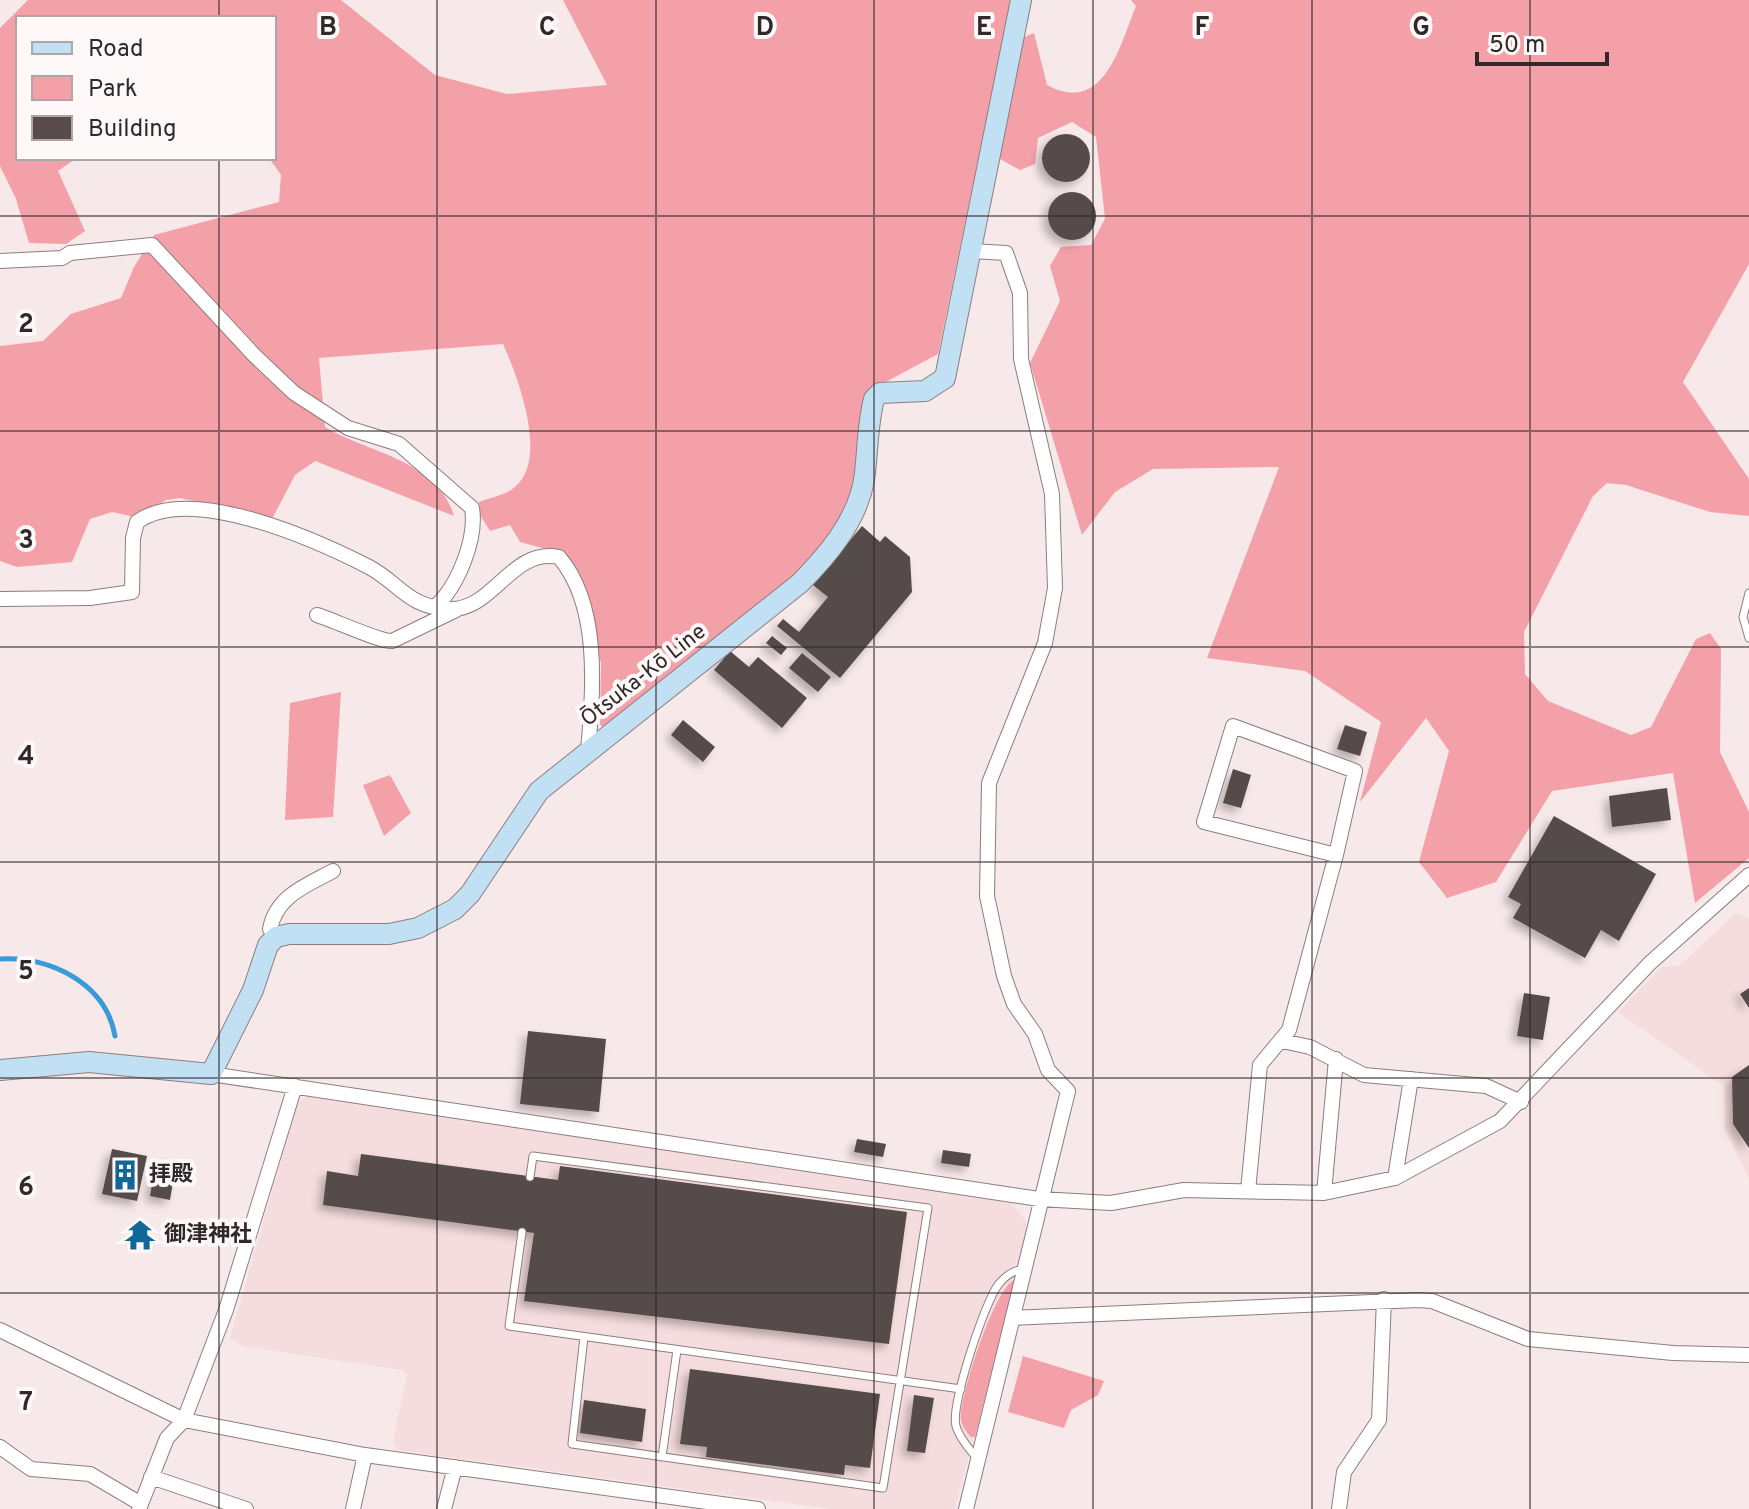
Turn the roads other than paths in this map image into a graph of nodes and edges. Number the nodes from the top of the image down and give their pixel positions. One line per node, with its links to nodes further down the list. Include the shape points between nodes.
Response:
1 (1021, 0): 2 (main road, Ōtsuka-Kō Line)
2 (971, 251): 10 (main road, Ōtsuka-Kō Line, via 945,378 925,391 880,393 874,399 864,483 840,537 799,584); 26 (street, via 1006,253 1020,293 1021,359 1049,480 1056,539 1055,588 1045,643 989,783 987,896 1004,976 1048,1070 1068,1091)
3 (0, 261): 6 (street, via 152,245 294,393 348,428 399,444 472,508 471,538 448,595)
4 (1749, 593): 9 (lane, via 1743,617)
5 (0, 599): 6 (street, via 132,592 137,522 163,510 219,510 265,523 372,569 416,603)
6 (435, 607): 7 (street)
7 (460, 608): 8 (street, via 383,642); 10 (street, via 526,559 543,553 559,557 575,583 594,668)
8 (317, 615)
9 (1749, 638)
10 (588, 751): 14 (main road, Ōtsuka-Kō Line, via 539,791 470,894 439,919 389,934)
11 (1336, 855): 11 (street, via 1355,771 1233,726 1204,822); 15 (street)
12 (333, 871): 14 (street, via 277,908 270,929)
13 (1749, 875): 21 (street, via 1650,963)
14 (276, 937): 18 (main road)
15 (1282, 1041): 16 (street); 24 (street, via 1260,1065)
16 (1336, 1059): 19 (street, via 1364,1075); 25 (street)
17 (0, 1070): 18 (main road, via 89,1062)
18 (211, 1074): 20 (street)
19 (1411, 1079): 21 (street, via 1486,1086); 23 (street)
20 (295, 1086): 26 (street); 37 (street, via 226,1310)
21 (1521, 1102): 23 (street, via 1500,1121)
22 (530, 1177): 35 (lane, via 533,1156 928,1208)
23 (1395, 1178): 25 (street)
24 (1248, 1191): 25 (street); 26 (street, via 1165,1192 1111,1203)
25 (1324, 1193)
26 (1039, 1199): 28 (street)
27 (522, 1232): 32 (lane, via 509,1326)
28 (1024, 1269): 30 (street); 36 (lane, via 998,1285 969,1353)
29 (1384, 1299): 30 (street); 34 (street, via 1432,1301 1528,1339); 50 (street, via 1379,1420 1344,1472)
30 (1013, 1318): 41 (street)
31 (0, 1330): 37 (street)
32 (584, 1337): 33 (lane); 40 (lane, via 572,1444)
33 (677, 1350): 35 (lane); 40 (lane)
34 (1749, 1355)
35 (900, 1380): 36 (lane); 40 (lane, via 883,1488)
36 (961, 1389): 41 (lane, via 956,1426)
37 (184, 1420): 39 (street); 43 (street, via 167,1438)
38 (0, 1447): 44 (street, via 31,1469 90,1474)
39 (365, 1455): 42 (street); 46 (street)
40 (662, 1457)
41 (978, 1460): 49 (street)
42 (455, 1467): 47 (street); 48 (street)
43 (151, 1477): 44 (street); 45 (street)
44 (140, 1506)
45 (246, 1509)
46 (353, 1509)
47 (444, 1509)
48 (758, 1509)
49 (966, 1509)
50 (1339, 1509)

